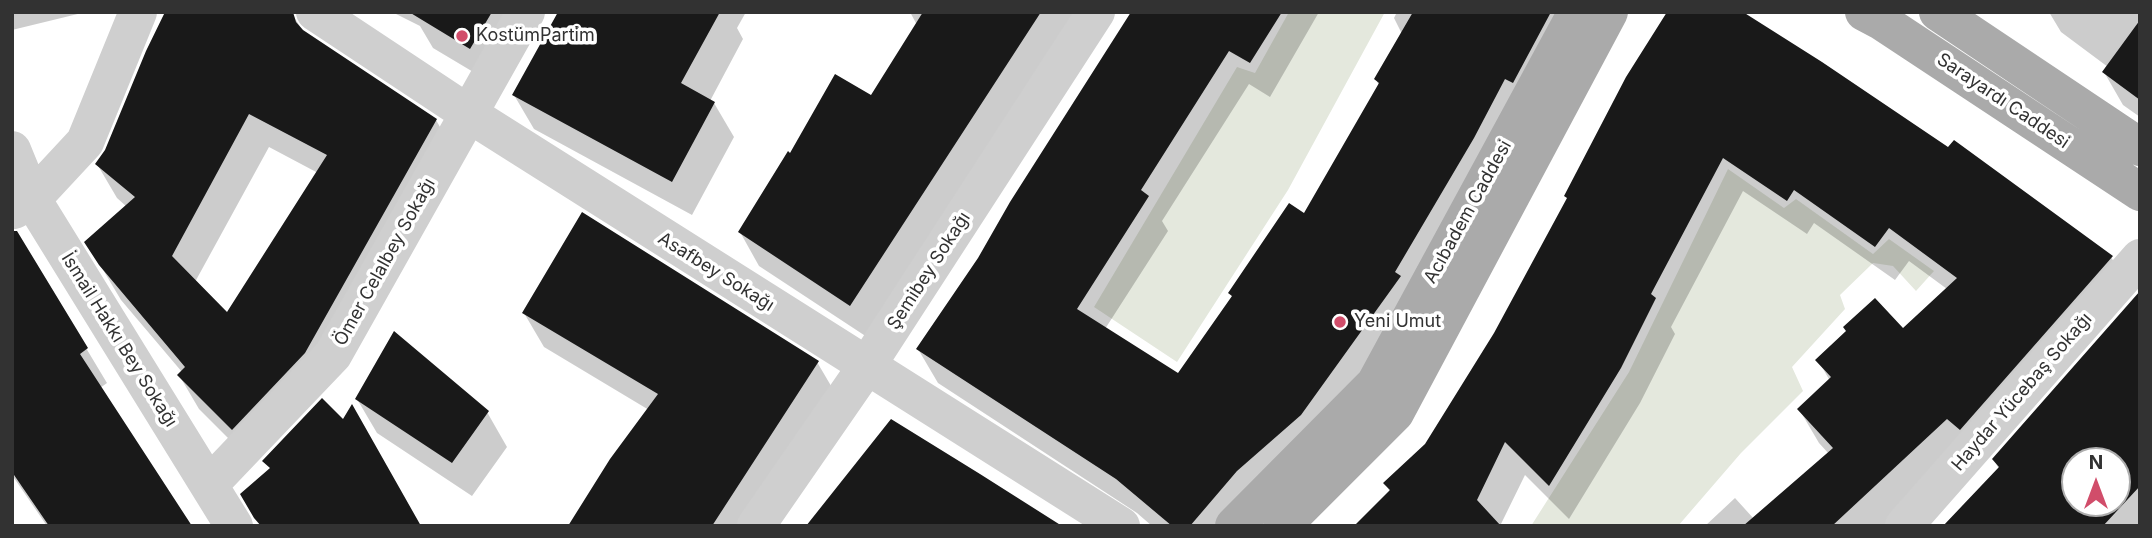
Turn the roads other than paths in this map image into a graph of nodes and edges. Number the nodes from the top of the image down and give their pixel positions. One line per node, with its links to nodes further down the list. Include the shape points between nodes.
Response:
1 (138, 12): 13 (street, via 85,142)
2 (315, 12): 9 (street, Asafbey Sokağı)
3 (526, 12): 9 (street, Ömer Celalbey Sokağı)
4 (1096, 12): 15 (street, Şemibey Sokağı)
5 (1577, 12): 20 (main road, Acıbadem Caddesi, via 1375,384)
6 (1609, 12): 21 (main road, Acıbadem Caddesi, via 1395,412)
7 (1864, 12): 12 (main road, Sarayardı Caddesi)
8 (1938, 12): 10 (main road)
9 (468, 114): 15 (street, Asafbey Sokağı); 16 (street, Ömer Celalbey Sokağı, via 333,355)
10 (2140, 147)
11 (12, 150): 13 (street, İsmail Hakkı Bey Sokağı)
12 (2140, 192)
13 (22, 205): 16 (street, İsmail Hakkı Bey Sokağı)
14 (2140, 258): 22 (street, Haydar Yücebaş Sokağı)
15 (866, 367): 18 (street, Şemibey Sokağı); 19 (street, Asafbey Sokağı)
16 (209, 485): 17 (street, İsmail Hakkı Bey Sokağı)
17 (234, 526)
18 (756, 526)
19 (1121, 526)
20 (1234, 526)
21 (1282, 526)
22 (1904, 526)

